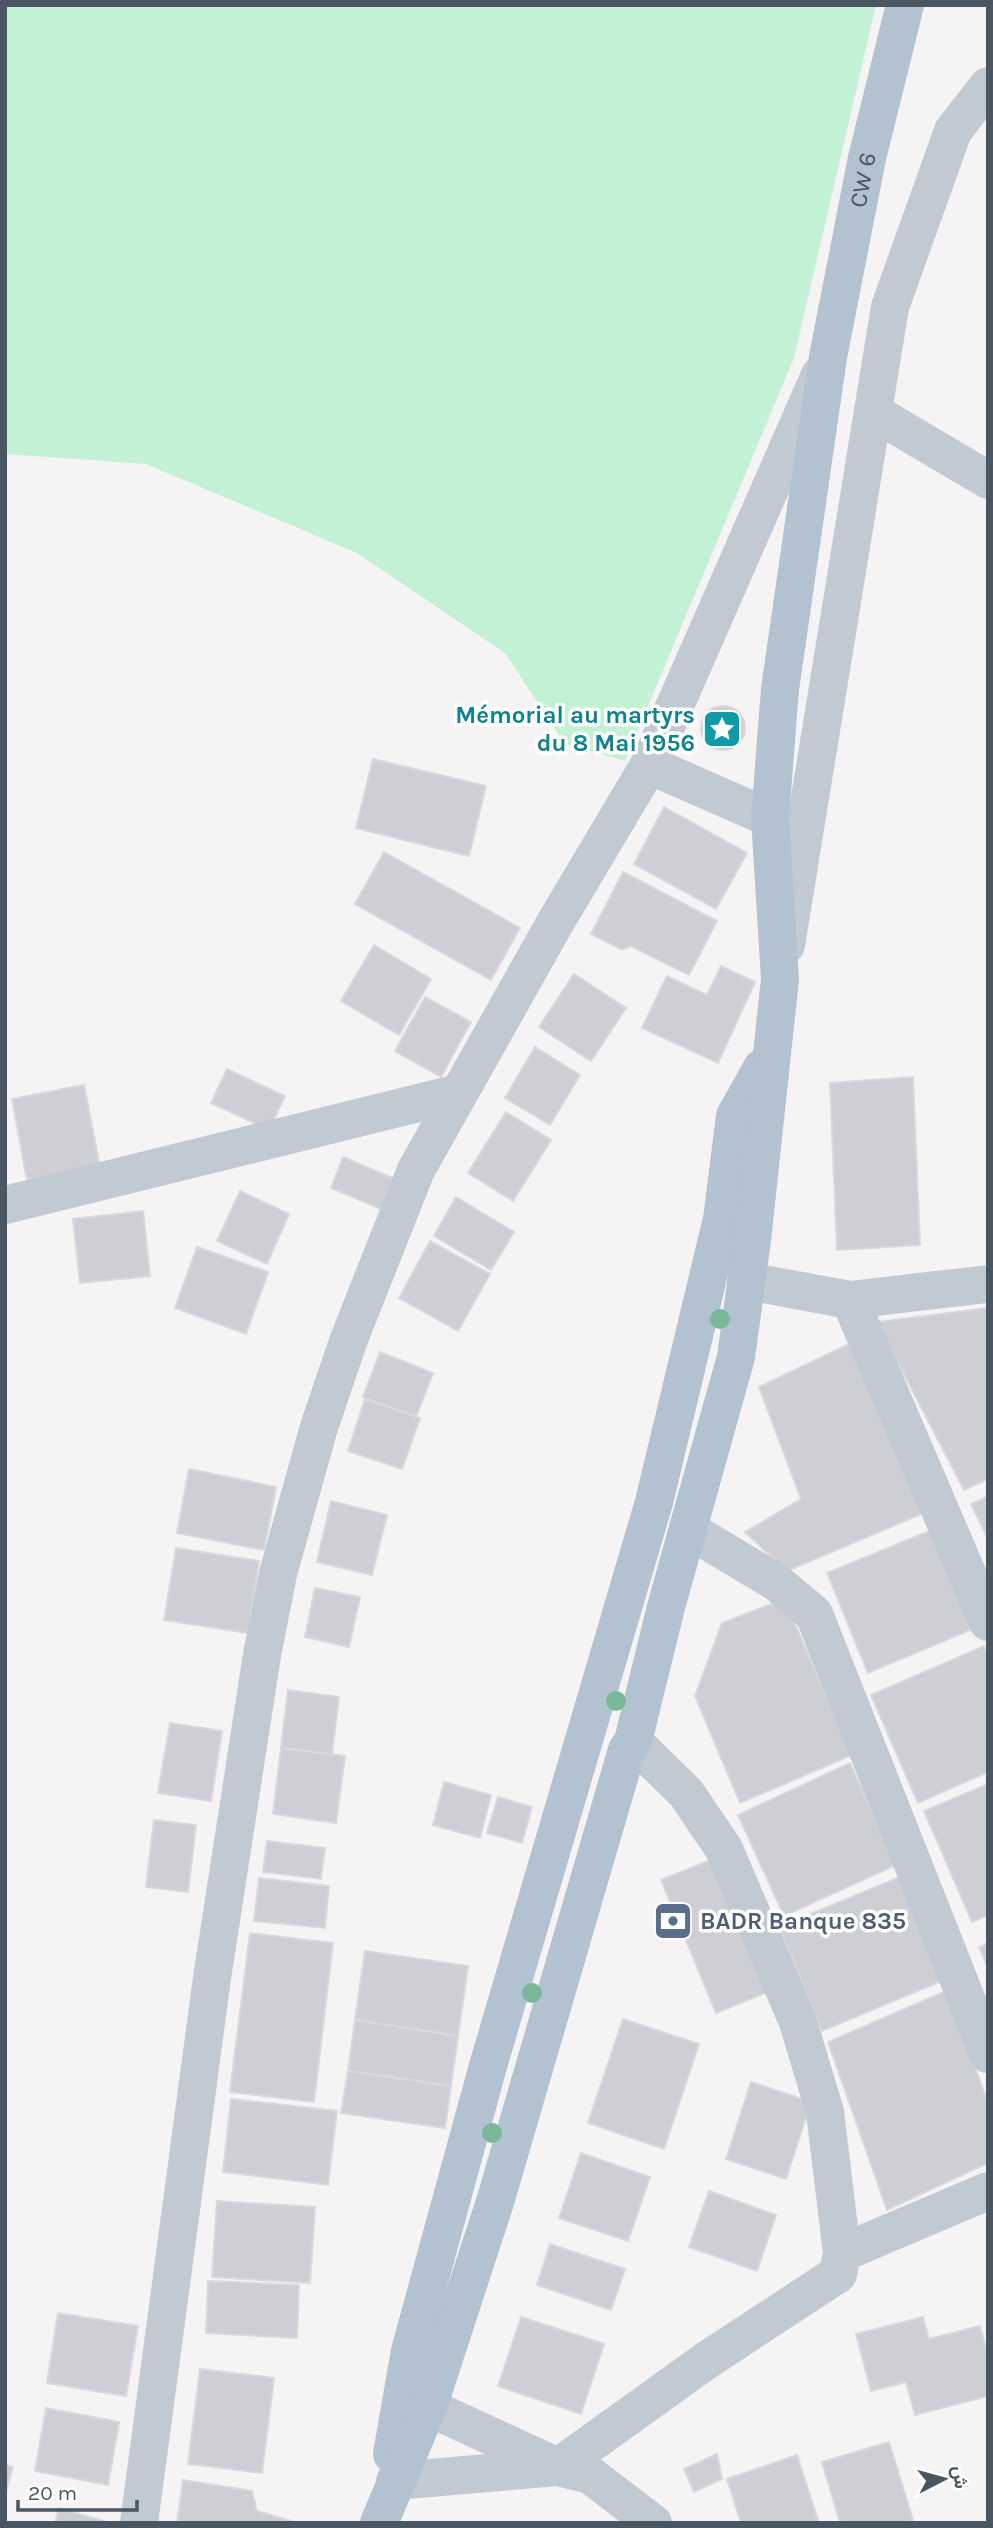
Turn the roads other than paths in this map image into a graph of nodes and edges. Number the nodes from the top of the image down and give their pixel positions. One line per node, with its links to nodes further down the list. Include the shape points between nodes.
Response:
1 (905, 5): 3 (main road, CW 6 / CW 6, via 867,158)
2 (988, 86): 4 (street, via 953,131 890,307)
3 (828, 357): 6 (street); 7 (main road, CW 6, via 779,689)
4 (873, 412): 5 (street); 8 (street)
5 (988, 480)
6 (649, 765): 7 (street); 10 (street)
7 (770, 818): 8 (main road, CW 6)
8 (780, 979): 9 (main road, CW 6)
9 (771, 1053): 12 (main road, CW 6); 23 (main road, CW 6, via 736,1116 722,1219 654,1502 488,2066 410,2351)
10 (459, 1093): 11 (street); 24 (street, via 416,1170 349,1339 278,1574 216,1952)
11 (5, 1205)
12 (747, 1281): 14 (street); 15 (main road, CW 6, via 736,1357)
13 (988, 1284): 14 (street)
14 (850, 1300): 16 (street)
15 (689, 1530): 17 (main road, CW 6); 18 (street, via 776,1582 814,1614)
16 (988, 1622)
17 (633, 1741): 20 (street, via 686,1793 724,1849 798,2022 825,2112); 21 (main road, CW 6, via 495,2202)
18 (988, 2054)
19 (988, 2191): 20 (street)
20 (842, 2253): 22 (street, via 838,2274)
21 (428, 2407): 22 (street); 23 (main road, CW 6)
22 (558, 2467): 23 (street); 25 (street, via 590,2475)
23 (386, 2504)
24 (139, 2523)
25 (653, 2523)

